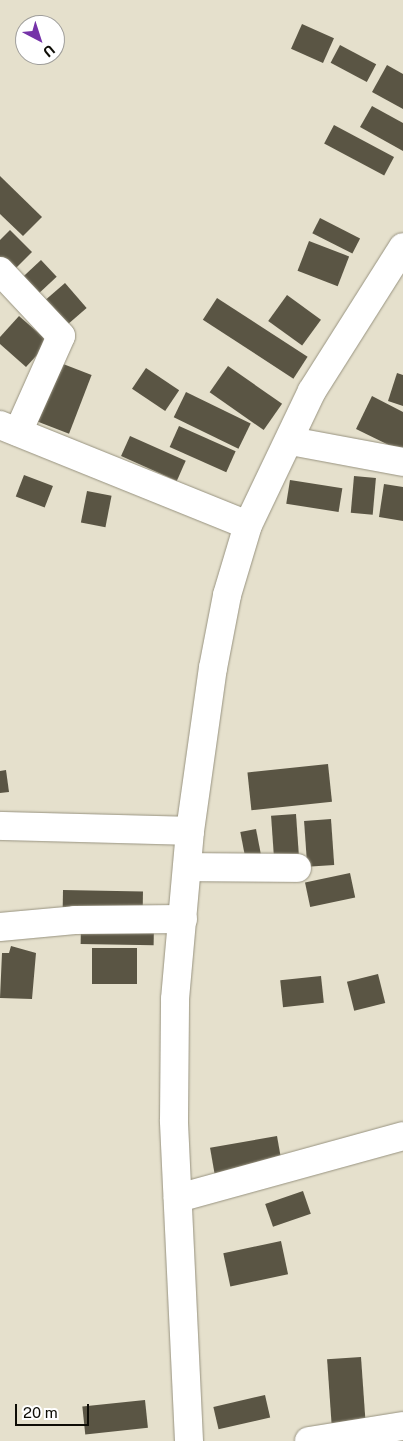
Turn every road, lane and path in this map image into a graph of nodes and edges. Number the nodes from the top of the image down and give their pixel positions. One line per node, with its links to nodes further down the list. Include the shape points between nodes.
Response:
1 (403, 247): 4 (street, via 312,391)
2 (0, 271): 3 (street, via 61,336)
3 (9, 428): 6 (street)
4 (291, 441): 5 (street); 6 (street)
5 (403, 462)
6 (248, 525): 8 (street, via 227,595 213,668)
7 (0, 826): 8 (street)
8 (190, 831): 9 (street)
9 (188, 867): 10 (street); 11 (street)
10 (297, 868)
11 (183, 919): 12 (street, via 75,920); 14 (street, via 175,1000 174,1120)
12 (0, 927)
13 (403, 1136): 14 (street)
14 (178, 1198): 16 (street)
15 (403, 1426): 17 (street)
16 (189, 1441)
17 (308, 1441)

